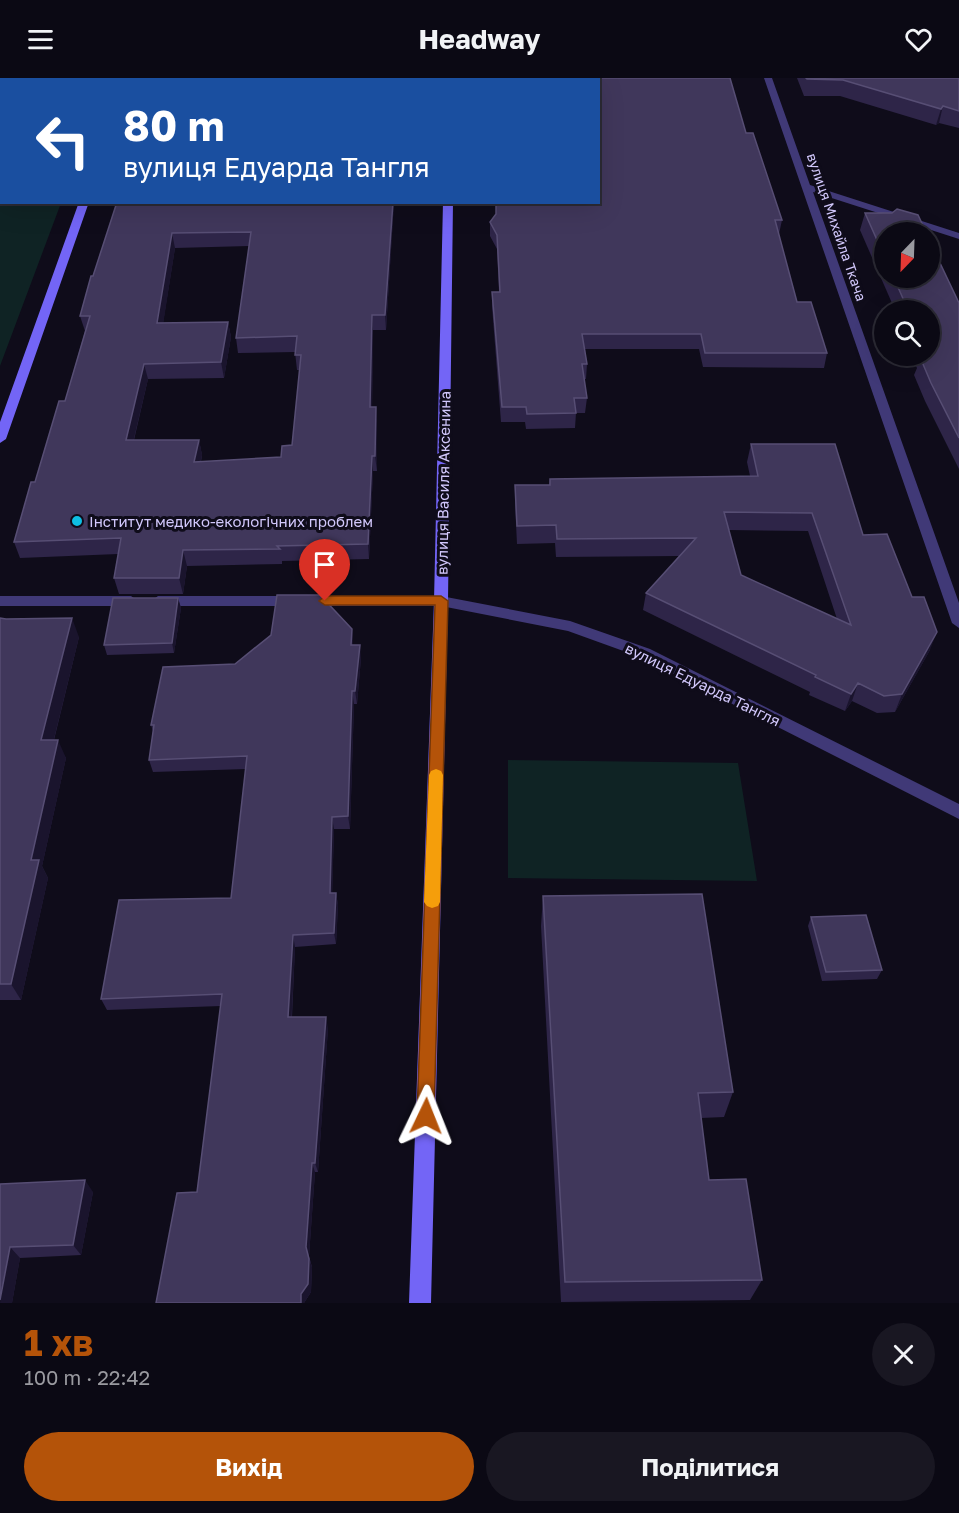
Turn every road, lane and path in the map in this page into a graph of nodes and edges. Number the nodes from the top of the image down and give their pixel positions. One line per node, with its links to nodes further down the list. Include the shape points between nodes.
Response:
1 (768, 78): 2 (street, вулиця Михайла Ткача)
2 (807, 187): 5 (street); 9 (street, вулиця Михайла Ткача)
3 (83, 204): 6 (street)
4 (448, 204): 8 (street, вулиця Василя Аксенина)
5 (959, 236)
6 (0, 438)
7 (0, 601): 8 (street, вулиця Едуарда Тангля)
8 (441, 601): 10 (street, вулиця Едуарда Тангля, via 570,626 645,653); 11 (street, вулиця Василя Аксенина)
9 (959, 623)
10 (959, 812)
11 (420, 1303)

